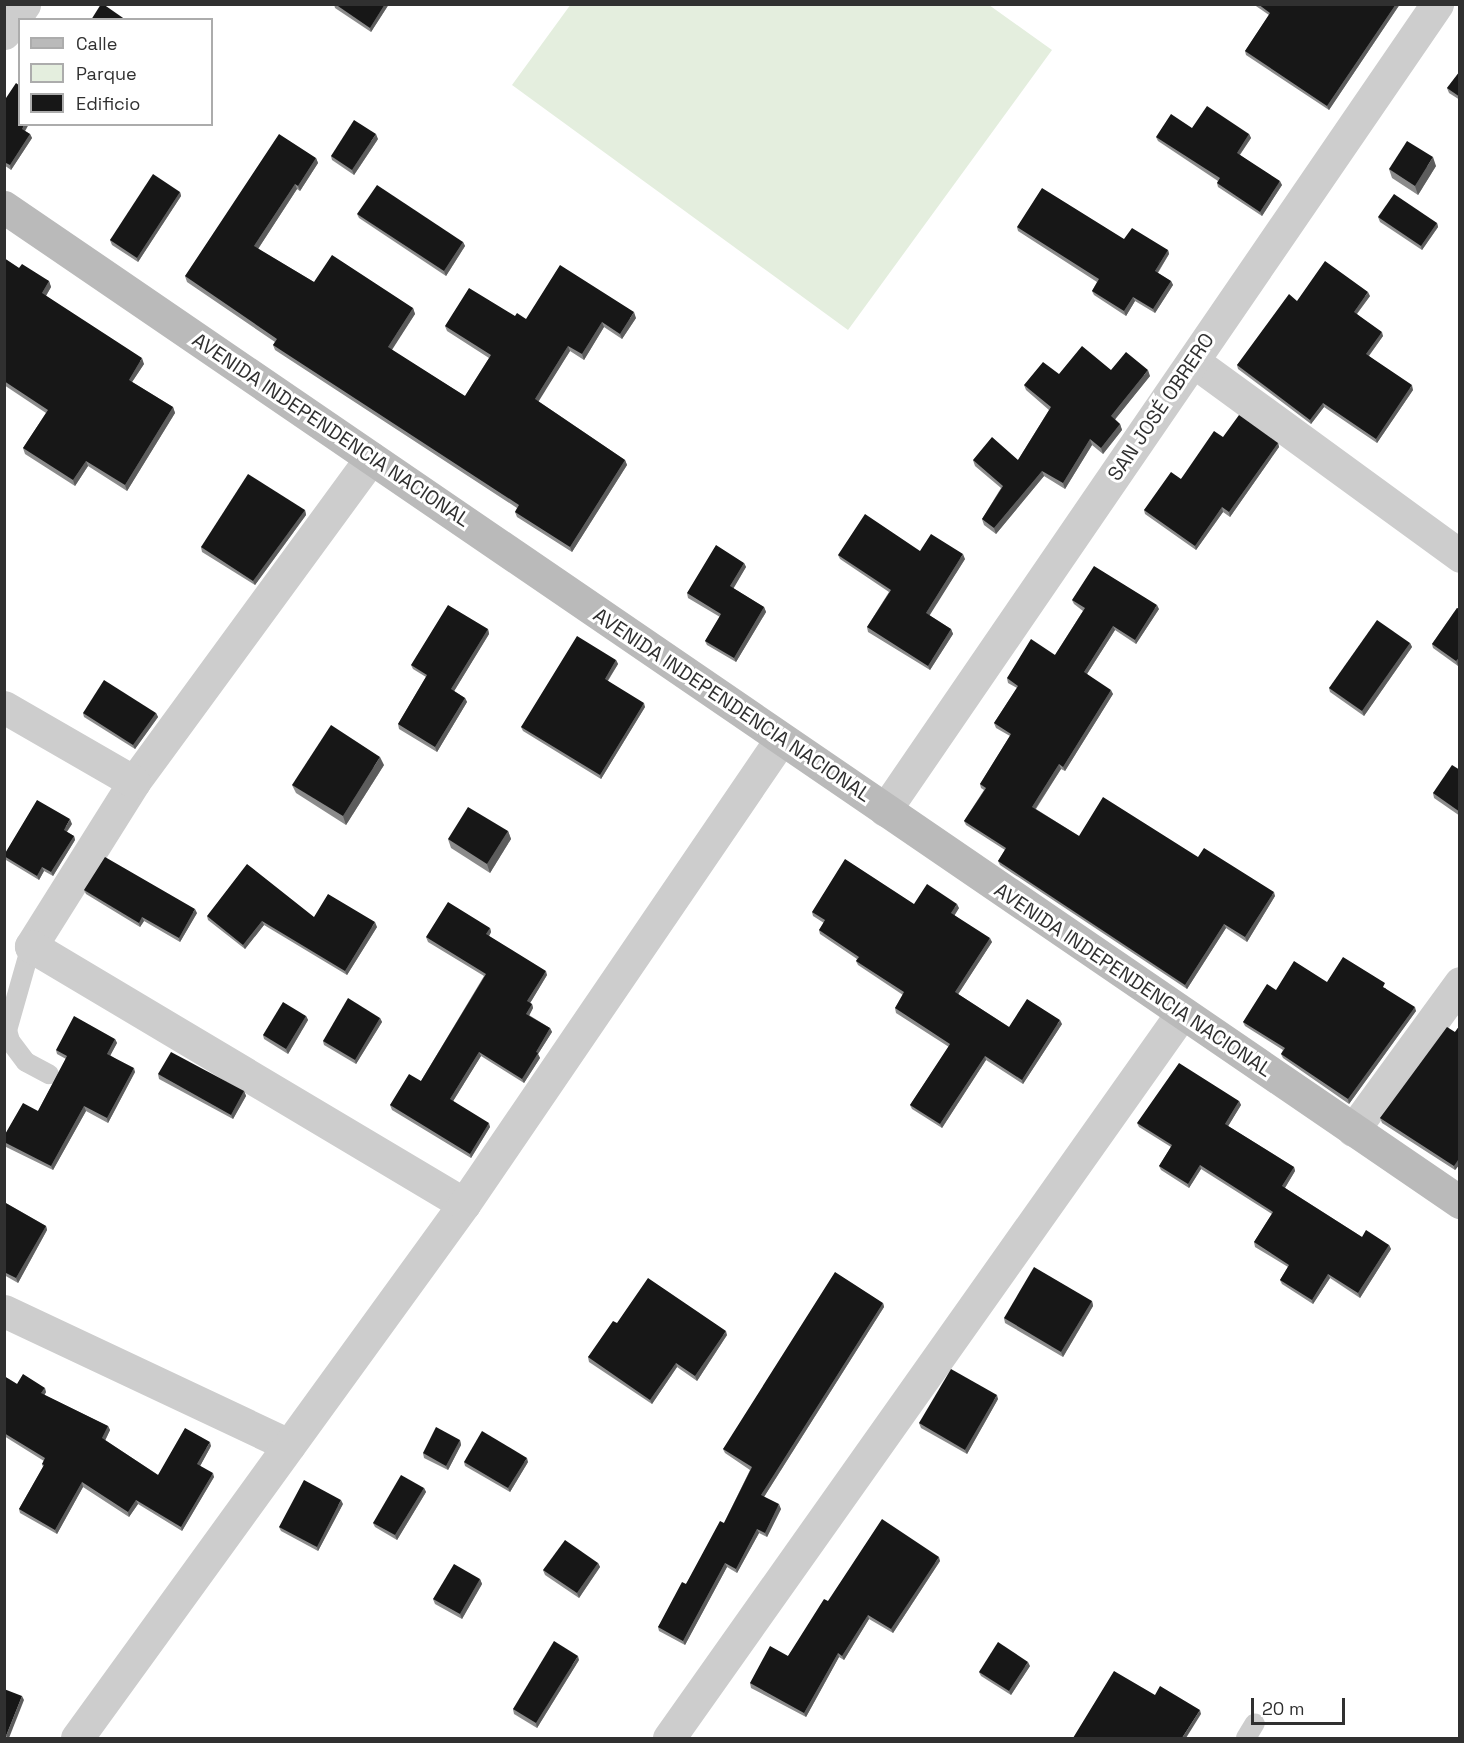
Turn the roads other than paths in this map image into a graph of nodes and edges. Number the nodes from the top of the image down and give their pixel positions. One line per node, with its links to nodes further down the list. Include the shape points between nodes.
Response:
1 (24, 4): 3 (street)
2 (1437, 4): 5 (street, SAN JOSÉ OBRERO)
3 (4, 33)
4 (4, 207): 6 (main road, AVENIDA INDEPENDENCIA NACIONAL)
5 (1193, 361): 7 (street); 11 (street, SAN JOSÉ OBRERO)
6 (371, 458): 9 (main road, AVENIDA INDEPENDENCIA NACIONAL); 10 (street)
7 (1460, 556)
8 (4, 707): 10 (street)
9 (781, 739): 11 (main road, AVENIDA INDEPENDENCIA NACIONAL); 18 (street)
10 (134, 782): 12 (street)
11 (885, 810): 14 (main road, AVENIDA INDEPENDENCIA NACIONAL)
12 (31, 946): 15 (lane, via 7,1030 10,1041 26,1062); 18 (street)
13 (1460, 983): 16 (street)
14 (1182, 1013): 16 (main road, AVENIDA INDEPENDENCIA NACIONAL); 21 (street)
15 (49, 1074)
16 (1353, 1130): 17 (main road, AVENIDA INDEPENDENCIA NACIONAL)
17 (1460, 1203)
18 (464, 1204): 20 (street)
19 (4, 1311): 20 (street)
20 (289, 1445): 22 (street)
21 (674, 1737)
22 (77, 1738)

